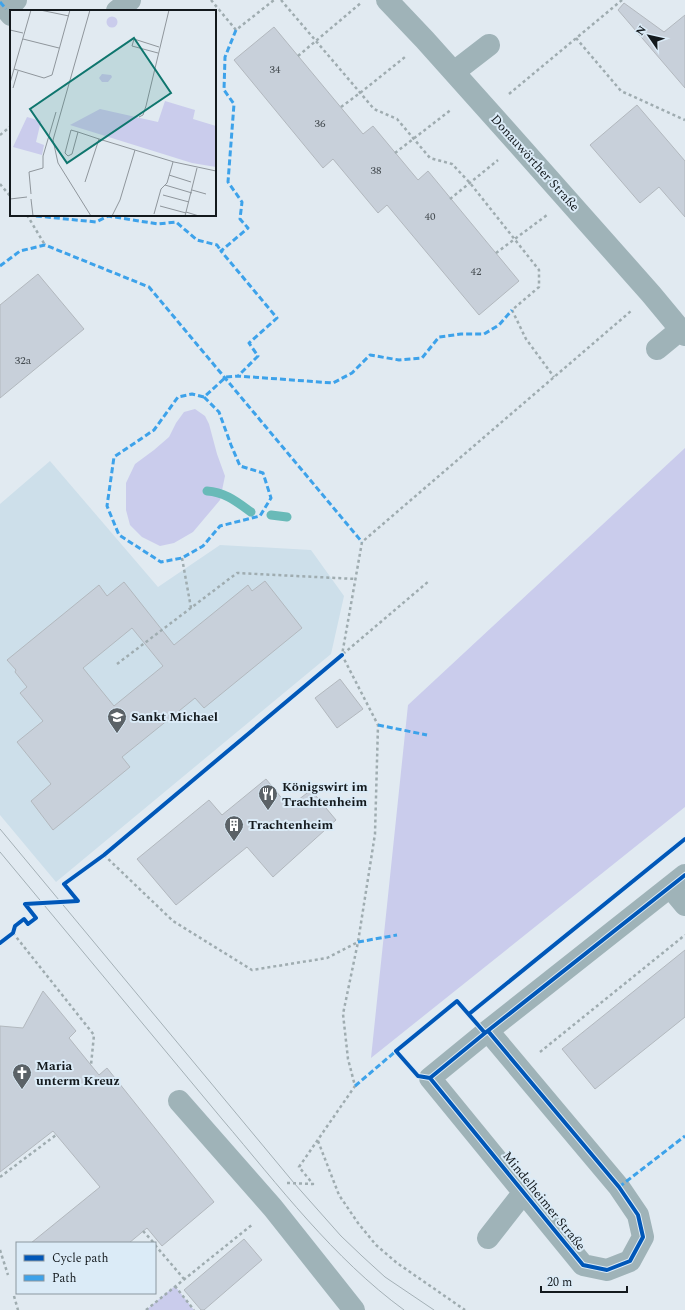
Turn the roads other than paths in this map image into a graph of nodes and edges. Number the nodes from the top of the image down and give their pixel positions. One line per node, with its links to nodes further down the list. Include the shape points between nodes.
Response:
1 (16, 0): 5 (street, via 6,8)
2 (130, 0): 4 (street)
3 (387, 0): 7 (street, Donauwörther Straße)
4 (119, 10)
5 (10, 14)
6 (489, 45): 7 (street)
7 (454, 72): 8 (street, Donauwörther Straße)
8 (683, 333): 9 (street, Donauwörther Straße)
9 (657, 349)
10 (678, 881): 11 (street); 12 (street, Mindelheimer Straße)
11 (685, 905)
12 (488, 1031): 14 (street, Mindelheimer Straße, via 430,1078); 14 (street, Mindelheimer Straße, via 619,1187 638,1215 643,1237 630,1261 607,1270 584,1265)
13 (179, 1101): 16 (street, via 273,1208)
14 (524, 1192): 15 (street)
15 (488, 1238)
16 (354, 1310)

